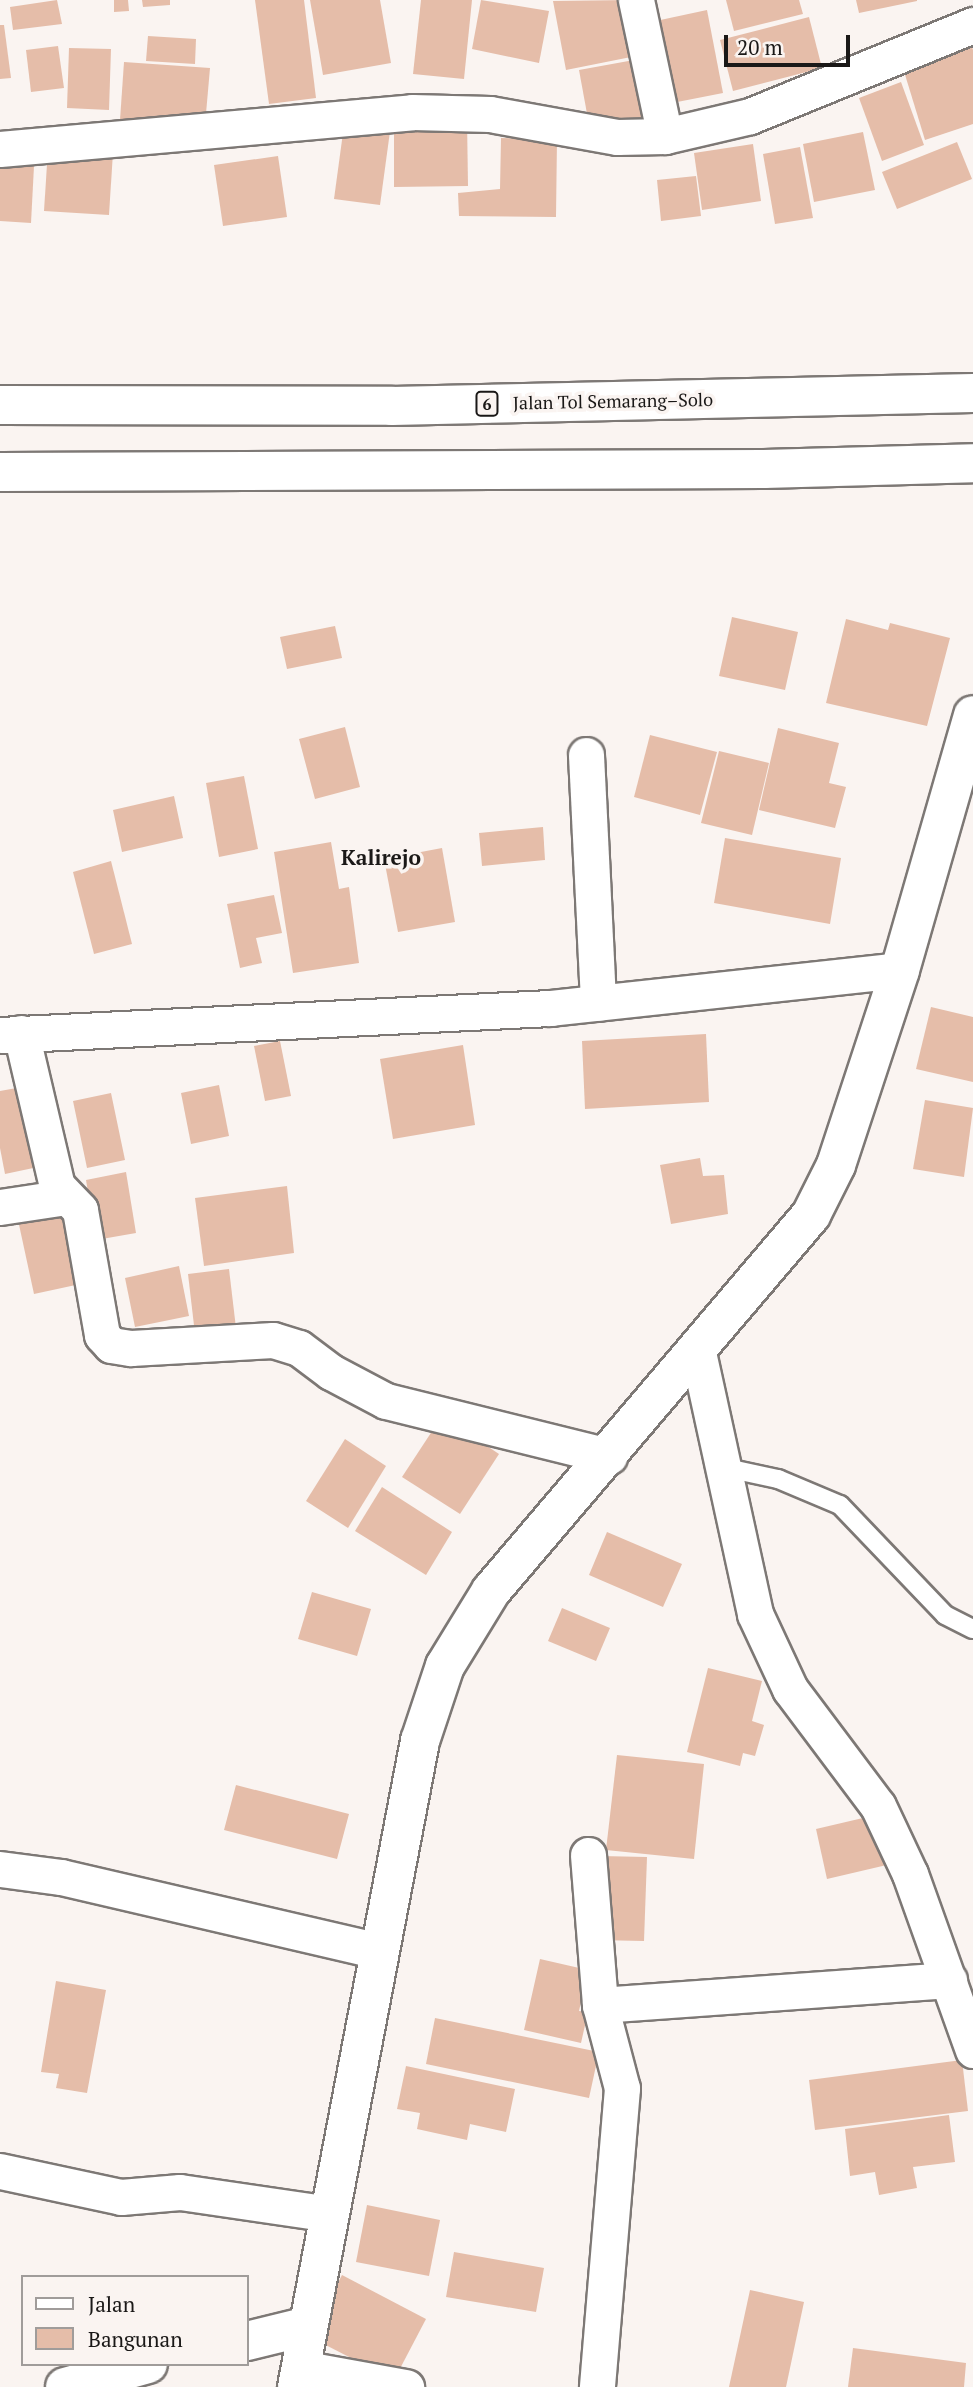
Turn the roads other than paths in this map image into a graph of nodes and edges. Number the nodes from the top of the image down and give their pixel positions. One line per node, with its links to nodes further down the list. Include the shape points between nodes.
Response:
1 (636, 0): 3 (street)
2 (973, 25): 3 (street, via 750,116)
3 (665, 136): 4 (street, via 617,136 490,114 412,112)
4 (0, 149)
5 (973, 393): 6 (main road, Jalan Tol Semarang–Solo / 6, via 392,406)
6 (0, 405)
7 (973, 463): 8 (main road, via 750,469)
8 (0, 472)
9 (973, 715): 11 (main road)
10 (586, 755): 12 (street)
11 (900, 970): 12 (street); 16 (main road, via 836,1165 811,1216)
12 (598, 1003): 13 (street)
13 (10, 1034): 14 (street, via 58,1186)
14 (66, 1196): 15 (street); 17 (street, via 80,1210 102,1335 111,1345 131,1348 273,1340 299,1348 331,1372 386,1401)
15 (0, 1207)
16 (698, 1352): 17 (main road); 18 (street)
17 (609, 1456): 22 (main road, via 491,1591 445,1666 420,1741)
18 (722, 1467): 19 (lane, via 778,1479 840,1504 945,1615); 23 (street, via 755,1614 790,1689 878,1806 910,1874)
19 (973, 1629)
20 (588, 1855): 24 (street)
21 (0, 1869): 22 (street, via 61,1877)
22 (379, 1951): 27 (main road)
23 (949, 1980): 24 (street); 25 (street)
24 (600, 2005): 34 (street, via 622,2088)
25 (973, 2050)
26 (0, 2171): 27 (street, via 121,2197 180,2192)
27 (330, 2214): 28 (main road)
28 (308, 2326): 29 (main road); 31 (main road)
29 (248, 2341)
30 (134, 2373): 32 (main road)
31 (298, 2377): 33 (street)
32 (65, 2387)
33 (406, 2387)
34 (597, 2387)

